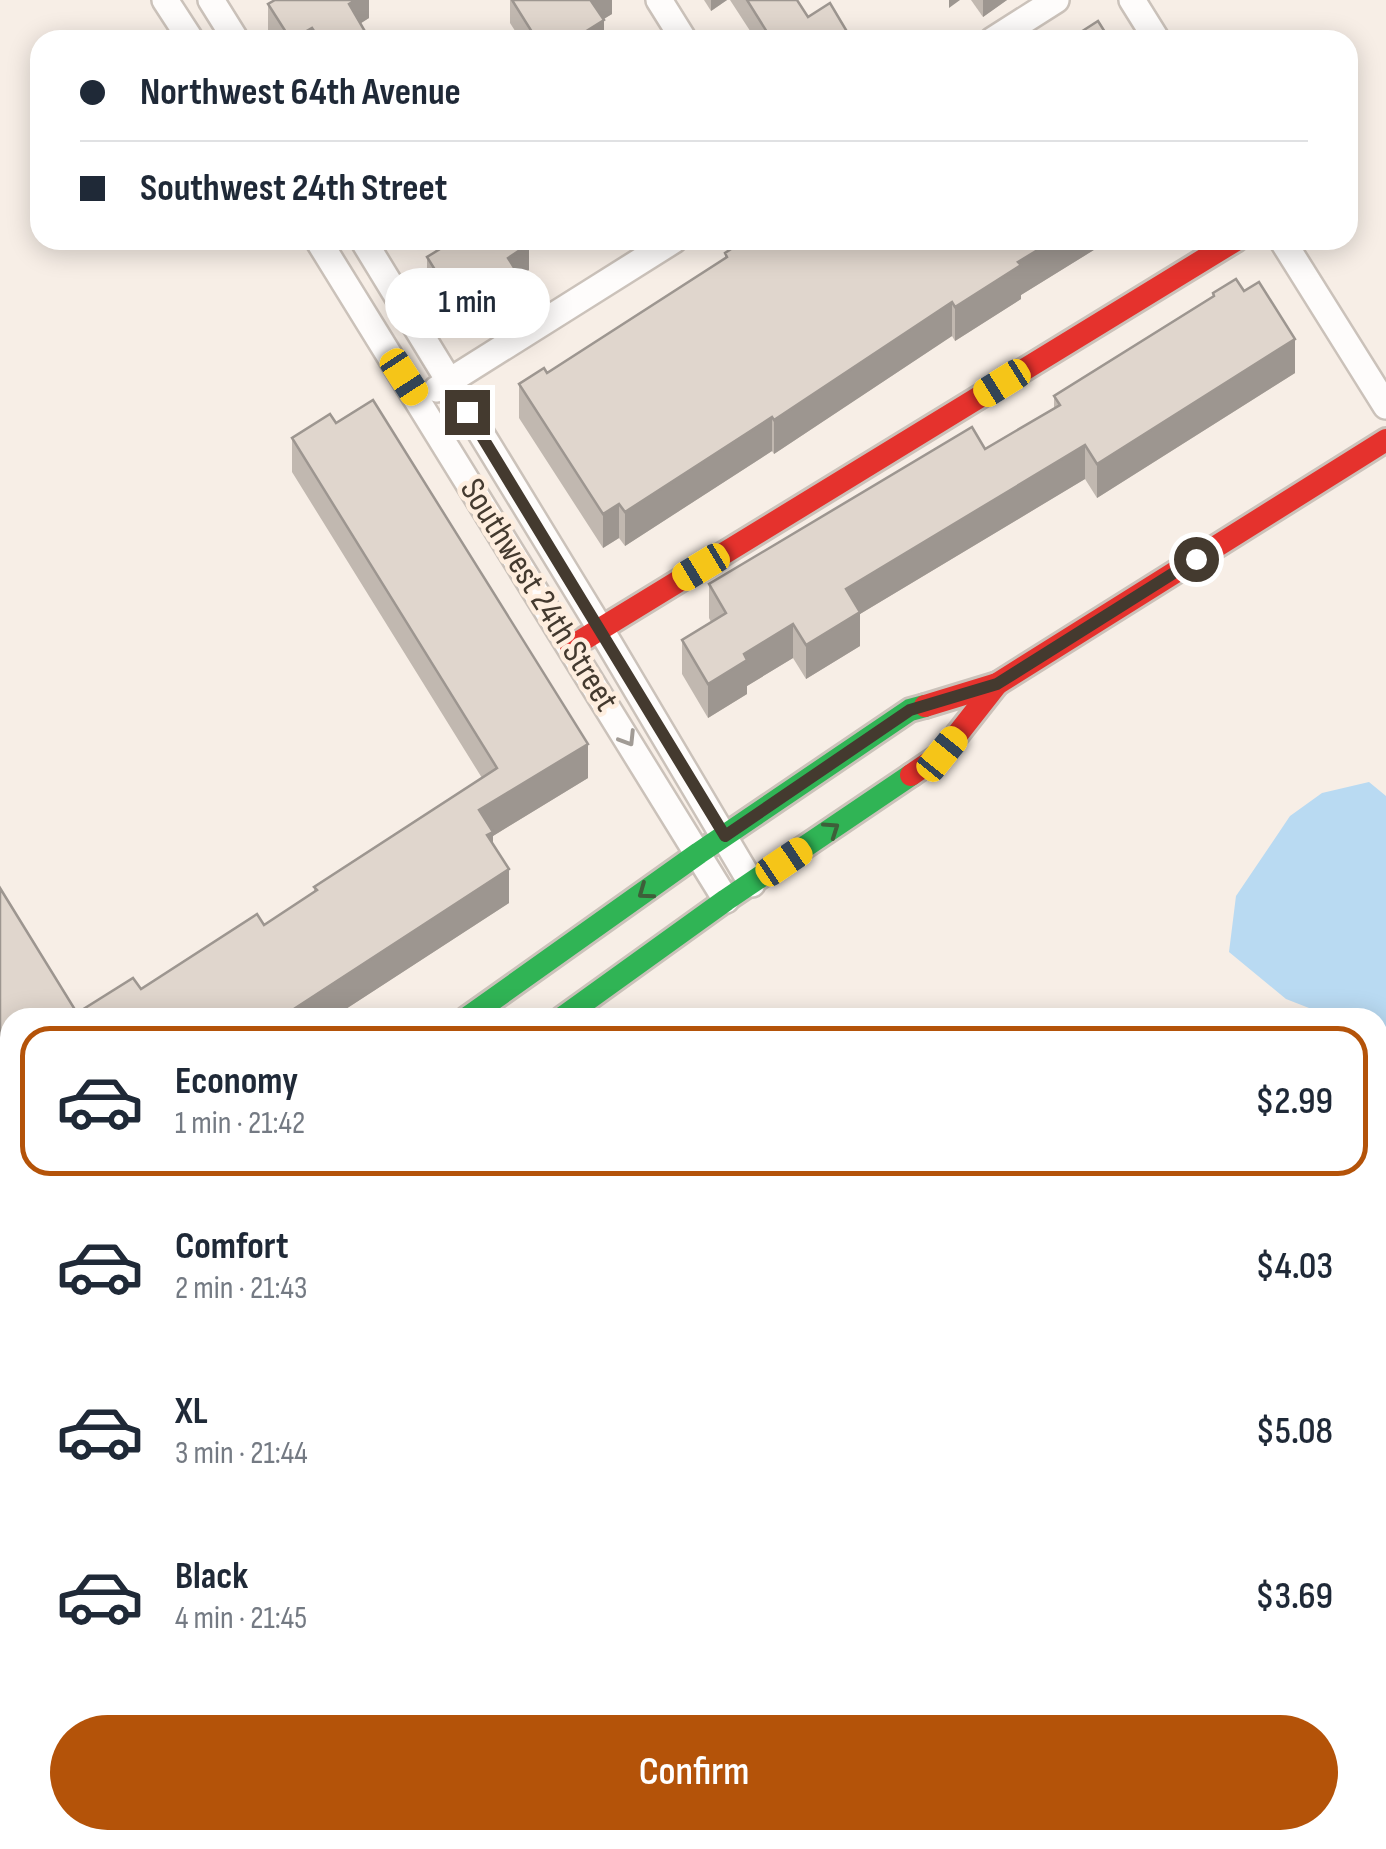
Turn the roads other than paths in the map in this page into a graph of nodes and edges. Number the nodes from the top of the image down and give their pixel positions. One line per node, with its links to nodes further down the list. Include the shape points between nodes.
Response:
1 (165, 0): 6 (street)
2 (211, 0): 7 (street)
3 (659, 0): 8 (street)
4 (1056, 0): 9 (street)
5 (1132, 0): 10 (street)
6 (184, 30)
7 (230, 30)
8 (678, 30)
9 (1009, 30)
10 (1151, 30)
11 (324, 250): 17 (street, Southwest 24th Street)
12 (368, 250): 16 (street, Southwest 24th Street)
13 (658, 250): 16 (street)
14 (1220, 250): 20 (street)
15 (1288, 250): 18 (street)
16 (448, 381): 17 (street); 20 (street, Southwest 24th Street)
17 (419, 401): 21 (street, Southwest 24th Street)
18 (1386, 406)
19 (1386, 440): 22 (street)
20 (600, 628): 21 (street); 23 (street, Southwest 24th Street)
21 (571, 647): 24 (street, Southwest 24th Street, one-way to 24)
22 (997, 684): 23 (street, via 910,710); 25 (street, one-way to 22, via 942,754)
23 (725, 836): 24 (street); 25 (street, Southwest 24th Street)
24 (699, 853): 26 (street, Southwest 24th Street); 27 (street, one-way to 27)
25 (752, 884): 26 (street)
26 (726, 900): 28 (street)
27 (482, 1008)
28 (576, 1008)

